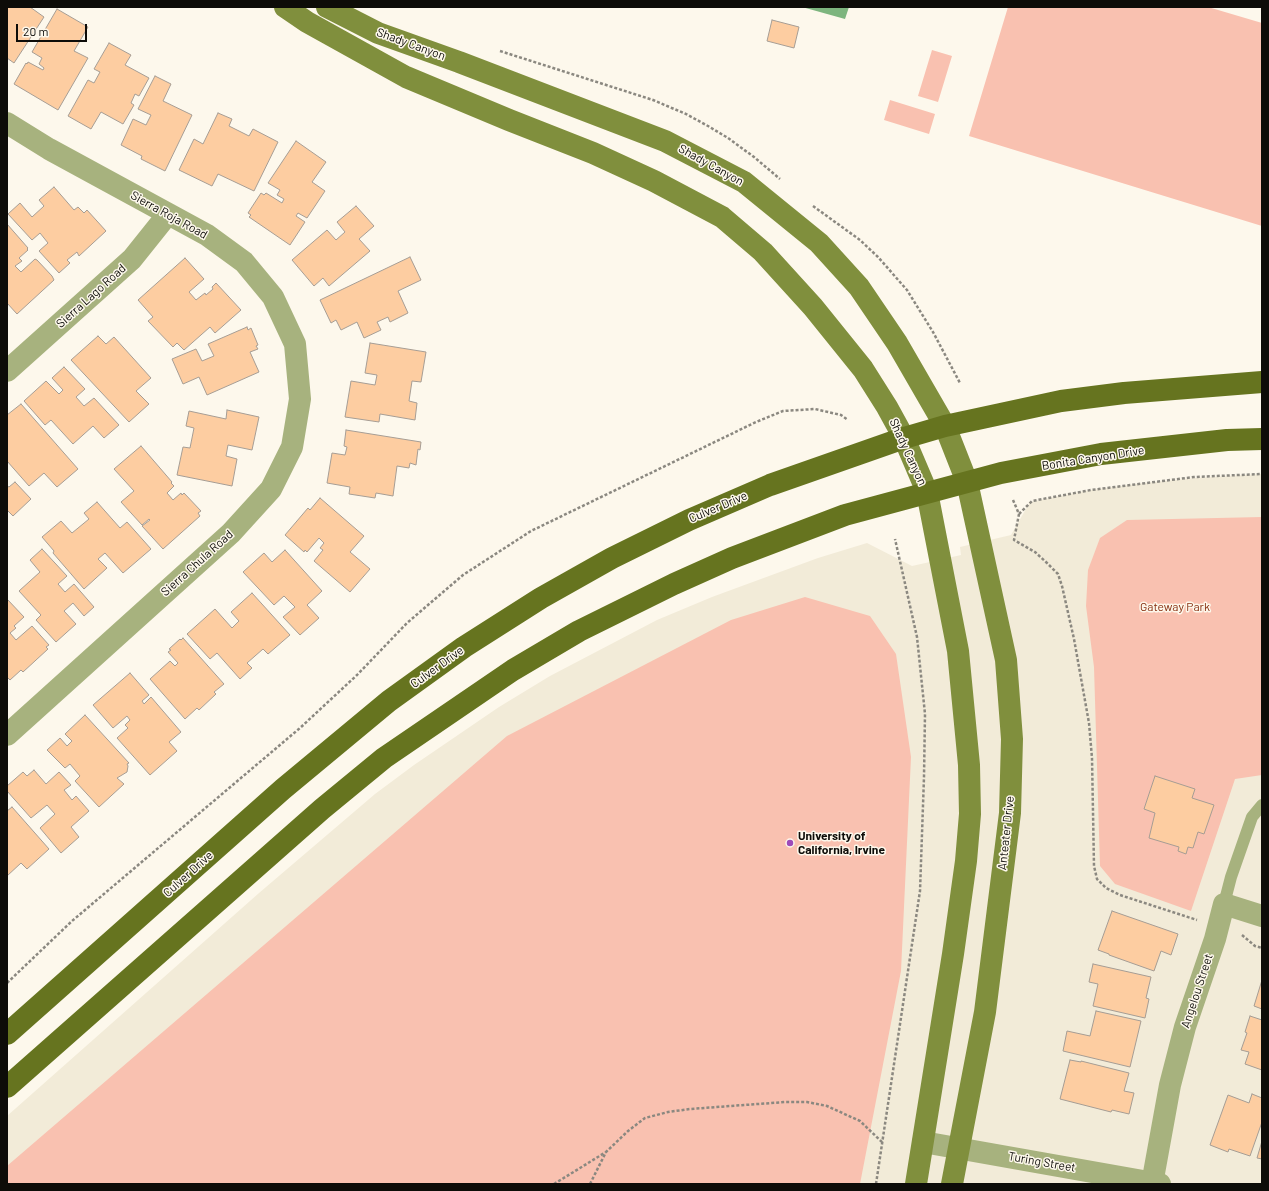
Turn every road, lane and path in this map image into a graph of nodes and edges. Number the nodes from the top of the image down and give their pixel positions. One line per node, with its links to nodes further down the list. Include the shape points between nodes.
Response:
1 (285, 7): 10 (main road, Shady Canyon, via 406,77 593,153 654,181 722,217 763,252 813,307 863,369)
2 (327, 7): 9 (main road, Shady Canyon, via 378,33 665,140 744,182 819,243 859,287 897,342)
3 (7, 124): 4 (street, Sierra Roja Road)
4 (168, 214): 5 (street, Sierra Roja Road, via 208,235 244,262 273,297); 6 (street, Sierra Lago Road, via 132,259)
5 (295, 344): 18 (street, Sierra Chula Road, via 300,399 292,447 271,488 231,533)
6 (7, 371)
7 (1262, 382): 9 (main road, via 1124,393 1061,401)
8 (848, 420): 23 (path, via 841,415 815,409 783,411 531,531 463,576 407,623 357,675 300,728 72,921)
9 (946, 426): 10 (main road, Culver Drive); 13 (main road, Shady Canyon)
10 (904, 438): 14 (main road, Shady Canyon); 24 (main road, Culver Drive, via 770,485 689,520 612,558 464,647 390,702 283,789)
11 (1262, 439): 13 (main road, Bonita Canyon Drive, via 1227,440 1101,454)
12 (1262, 474): 16 (path, via 1194,477 1091,490 1032,501)
13 (967, 482): 14 (main road, Bonita Canyon Drive); 28 (main road, Anteater Drive, via 1006,660 1012,739 1010,813 985,1012)
14 (927, 492): 25 (main road, via 845,514 732,558 674,584 580,632 513,670 384,758 328,804); 26 (main road, via 958,651 969,765 970,814 953,954)
15 (1013, 500): 16 (path)
16 (1019, 514): 22 (path, via 1014,540 1035,552 1058,574 1074,639 1089,724 1094,866 1097,879 1106,888 1120,895)
17 (895, 539): 27 (path, via 917,637 925,714 924,777 920,891)
18 (7, 735)
19 (1262, 805): 20 (lane, Angelou Street, via 1252,817)
20 (1224, 904): 21 (street); 22 (street, Angelou Street)
21 (1262, 916)
22 (1218, 927): 35 (street, Angelou Street, via 1185,1027 1170,1085)
23 (7, 983)
24 (7, 1034)
25 (7, 1087)
26 (923, 1142): 28 (street, Turing Street); 33 (main road)
27 (883, 1143): 29 (path, via 860,1122 827,1106 807,1102 785,1102 690,1109 645,1118); 32 (path)
28 (958, 1147): 34 (main road, Anteater Drive); 35 (street, Turing Street)
29 (606, 1152): 30 (path); 31 (path)
30 (554, 1184)
31 (590, 1184)
32 (876, 1184)
33 (916, 1184)
34 (952, 1184)
35 (1155, 1184)

